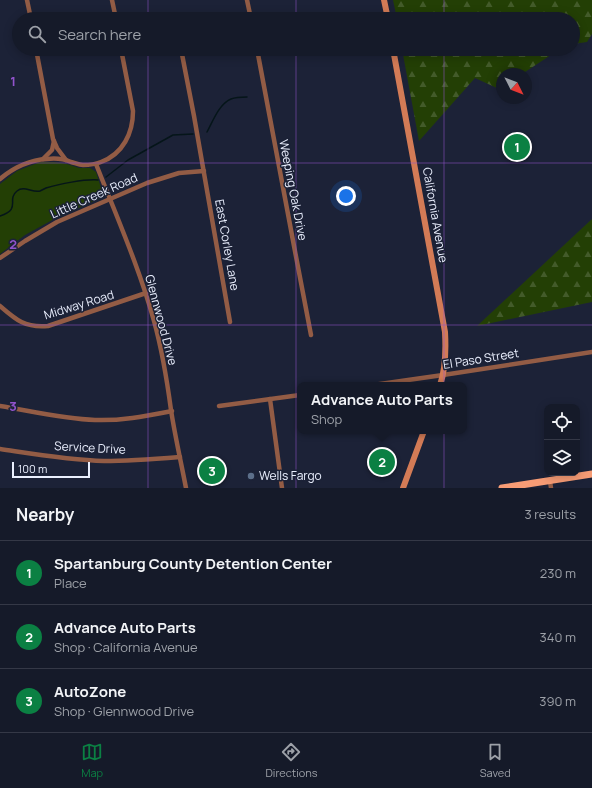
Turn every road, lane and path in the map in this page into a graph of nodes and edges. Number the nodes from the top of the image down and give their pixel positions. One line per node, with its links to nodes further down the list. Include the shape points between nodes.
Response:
1 (27, 0): 5 (street)
2 (112, 0): 6 (street)
3 (247, 0): 7 (street)
4 (384, 0): 8 (main road)
5 (29, 12)
6 (115, 12)
7 (250, 12)
8 (387, 12)
9 (37, 56): 14 (street)
10 (123, 56): 17 (street, via 133,111 130,134 116,153)
11 (182, 56): 18 (street, East Corley Lane)
12 (258, 56): 25 (street, Weeping Oak Drive)
13 (394, 56): 27 (main road, California Avenue, via 445,332)
14 (54, 141): 15 (street, via 52,150); 16 (street)
15 (43, 159): 16 (street); 19 (street, via 16,168)
16 (66, 160): 17 (street, via 83,165)
17 (96, 164): 20 (street, Glennwood Drive)
18 (204, 171): 20 (street, Little Creek Road, via 179,173 147,183); 24 (street, East Corley Lane)
19 (0, 179)
20 (110, 200): 21 (street, Little Creek Road, via 41,231); 22 (street, Glennwood Drive)
21 (0, 258)
22 (146, 293): 23 (street, Midway Road, via 44,327 23,324); 34 (street, Glennwood Drive, via 161,352)
23 (0, 306)
24 (230, 322)
25 (311, 335)
26 (592, 352): 27 (street, El Paso Street)
27 (443, 375): 28 (street, El Paso Street); 29 (main road, California Avenue)
28 (394, 382)
29 (441, 382)
30 (297, 395): 31 (street)
31 (270, 399): 33 (street); 41 (street)
32 (0, 406): 34 (street, via 96,420)
33 (219, 406)
34 (172, 412): 37 (street, Glennwood Drive)
35 (423, 434): 42 (main road)
36 (0, 449): 37 (street, Service Drive, via 64,458 104,460)
37 (180, 457): 40 (street, Glennwood Drive)
38 (592, 474): 39 (main road)
39 (550, 484): 43 (main road)
40 (186, 488)
41 (282, 488)
42 (403, 488)
43 (502, 488)

